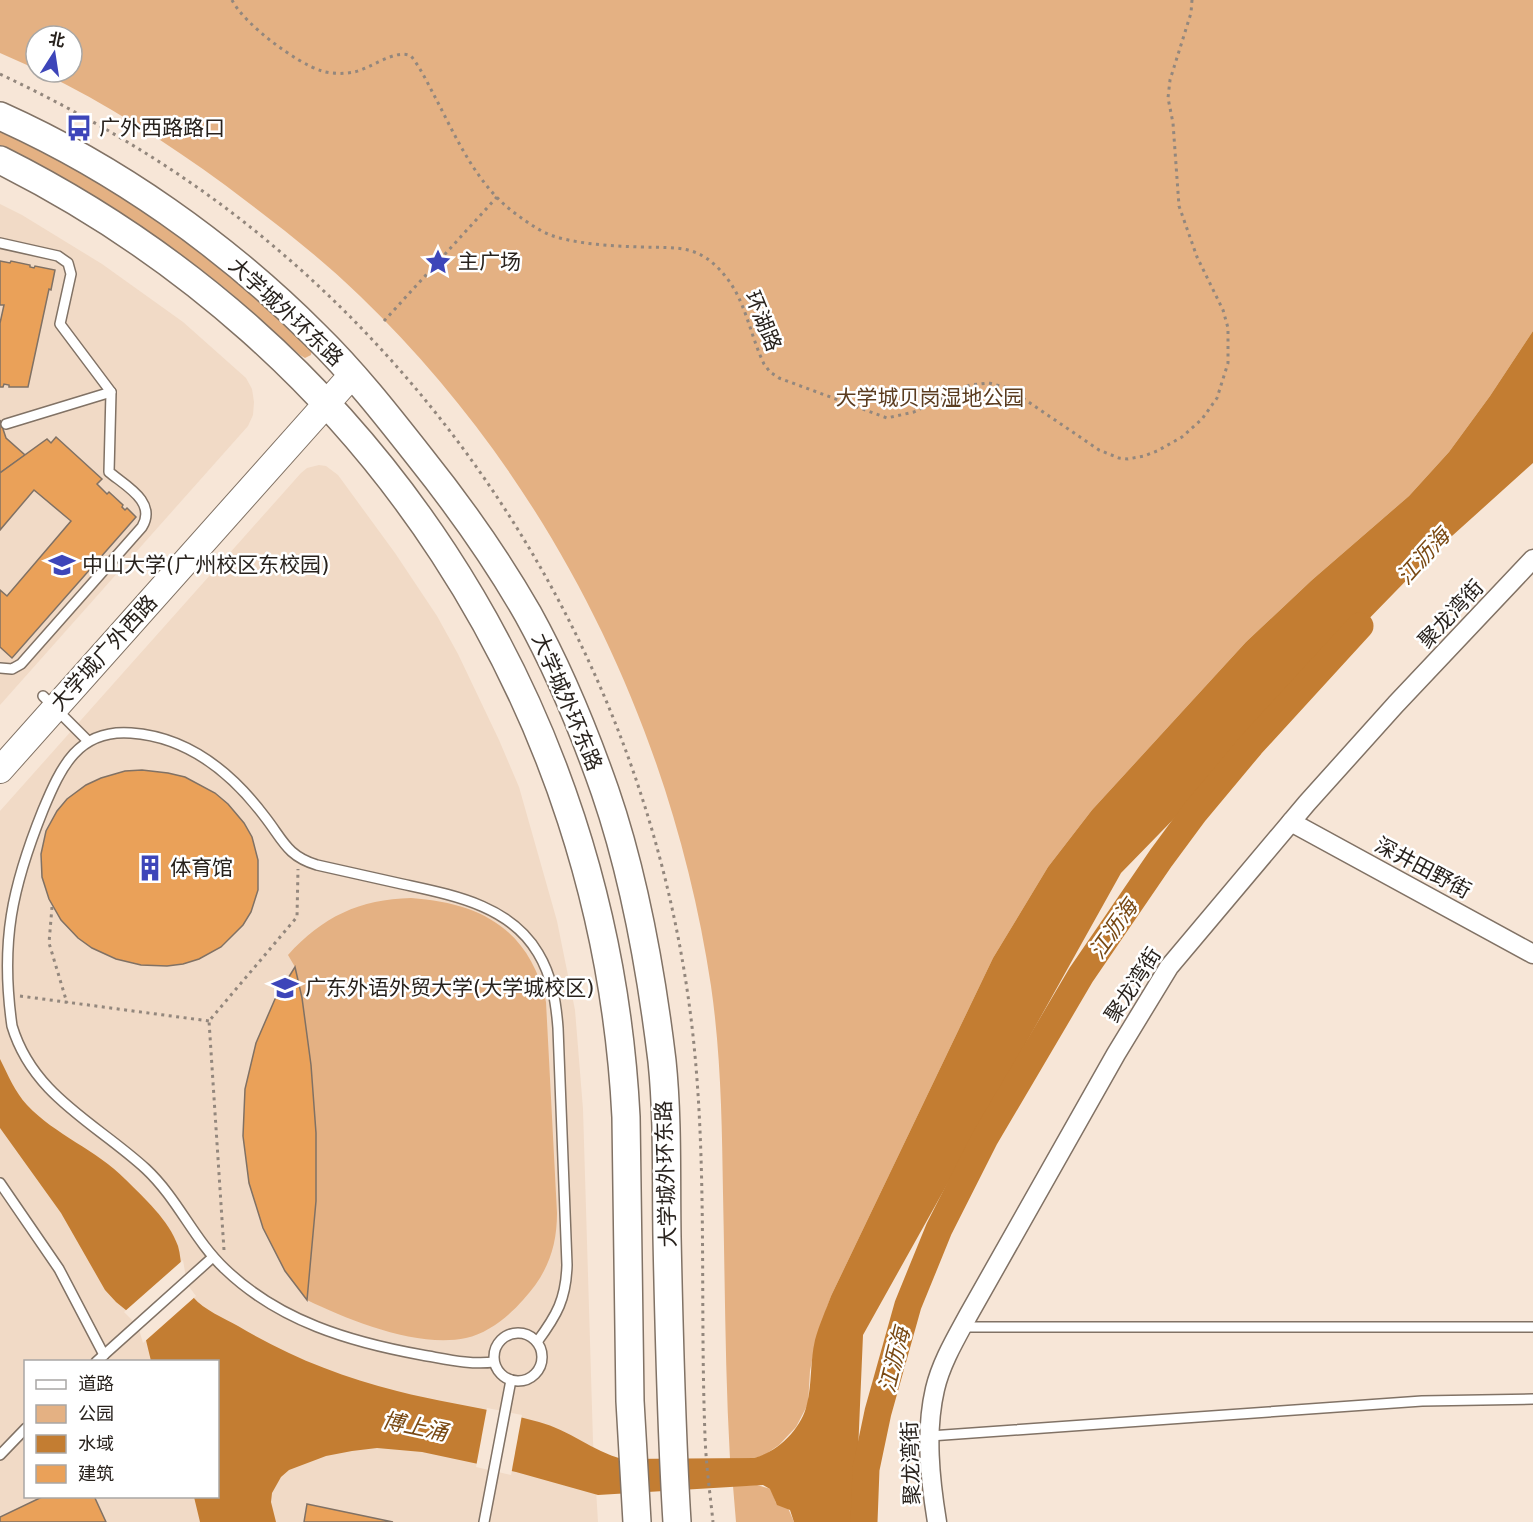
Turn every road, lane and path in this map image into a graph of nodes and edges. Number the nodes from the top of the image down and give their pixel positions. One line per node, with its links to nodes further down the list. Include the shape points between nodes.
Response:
1 (232, 0): 5 (path, 环湖路, via 267,38 323,71 355,72 401,54 411,56 465,153)
2 (1192, 0): 5 (path, 环湖路, via 1168,98 1179,206 1197,257 1227,319 1228,363 1217,398 1202,419 1168,446 1144,456 1119,458 1099,450 999,385 970,385 914,412 887,418 789,383 764,364 735,289 706,257 677,247 617,246 561,238 532,226)
3 (0, 116): 8 (main road, 大学城外环东路, via 119,180 195,232 283,304)
4 (0, 160): 10 (main road, 大学城外环东路, via 109,221 183,273 251,330)
5 (497, 197): 7 (path)
6 (0, 243): 9 (lane, via 58,256 68,262 71,274 60,324)
7 (384, 321)
8 (346, 368): 10 (main road, 大学城广外西路); 40 (main road, 大学城外环东路, via 465,514 529,616 580,726 625,860 642,927 662,1065)
9 (111, 392): 11 (lane); 13 (lane, via 109,472 144,502 147,520 21,664 12,669)
10 (320, 398): 14 (main road, 大学城广外西路); 39 (main road, 大学城外环东路, via 376,459 479,609 535,719 582,851 613,987 624,1083 631,1411)
11 (6, 424)
12 (1533, 559): 18 (street, 聚龙湾街)
13 (0, 668)
14 (50, 702): 15 (lane); 16 (main road, 大学城广外西路); 17 (main road, 大学城广外西路)
15 (88, 741): 19 (lane, via 106,734 133,733 161,739 205,758 242,788); 22 (lane, via 56,779 17,876 1,944)
16 (0, 745)
17 (0, 770)
18 (1291, 822): 21 (street, 深井田野街); 28 (street, 聚龙湾街, via 1159,982)
19 (298, 858): 24 (path, via 297,917); 30 (lane, via 467,900 512,923 538,952 556,1003 567,1265 559,1311)
20 (52, 907): 23 (path, via 49,943)
21 (1533, 954)
22 (5, 994): 23 (path); 26 (lane, via 19,1044 36,1075 67,1106 147,1170 176,1202)
23 (67, 1003): 24 (path)
24 (209, 1021): 27 (path)
25 (0, 1183): 31 (lane, via 59,1269)
26 (213, 1257): 27 (lane); 31 (lane)
27 (225, 1269): 32 (lane, via 258,1296 325,1331 382,1348 461,1362)
28 (962, 1327): 29 (lane); 36 (street, 聚龙湾街, via 936,1388)
29 (1533, 1327)
30 (537, 1342): 32 (lane, via 522,1333 505,1336 495,1350); 33 (lane, via 543,1358 537,1373 527,1380)
31 (100, 1358)
32 (494, 1362): 33 (lane, via 502,1375)
33 (511, 1380): 38 (lane)
34 (1533, 1399): 36 (lane, via 1422,1401)
35 (24, 1430): 37 (lane)
36 (930, 1436): 41 (street, 聚龙湾街)
37 (0, 1455)
38 (484, 1522)
39 (638, 1522)
40 (677, 1522)
41 (937, 1522)

